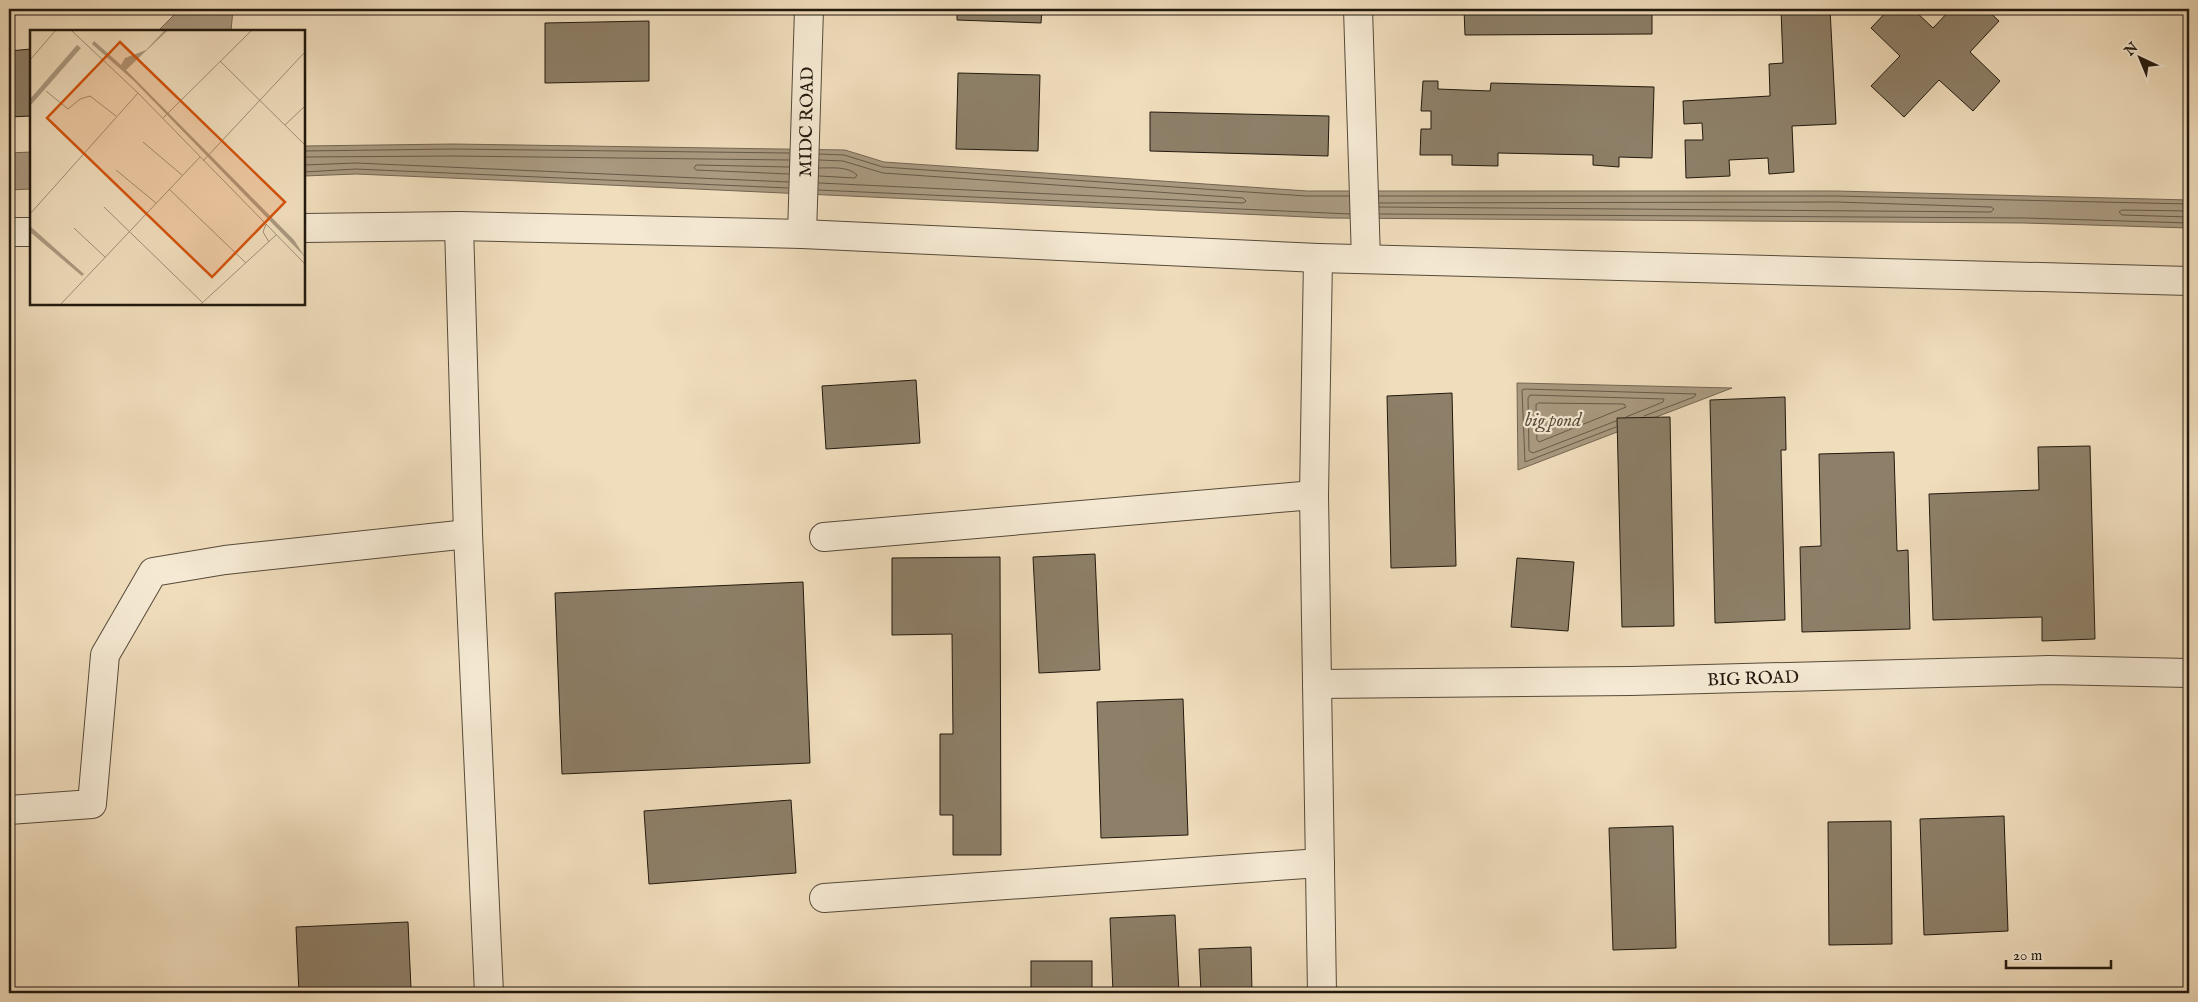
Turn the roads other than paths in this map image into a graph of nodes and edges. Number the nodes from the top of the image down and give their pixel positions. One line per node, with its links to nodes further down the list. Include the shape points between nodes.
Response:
1 (808, 9): 7 (street, MIDC ROAD)
2 (1358, 9): 8 (street)
3 (459, 226): 4 (street); 7 (street); 12 (street)
4 (305, 228)
5 (9, 232): 6 (street)
6 (30, 232)
7 (802, 234): 9 (street)
8 (1365, 248): 9 (street); 10 (street)
9 (1318, 258): 11 (street)
10 (2189, 280)
11 (1314, 495): 13 (street); 15 (street)
12 (468, 534): 16 (street, via 225,560 153,572 105,655 92,804); 19 (street)
13 (824, 537)
14 (2189, 673): 15 (street, BIG ROAD, via 2049,670 1631,681)
15 (1318, 684): 17 (street)
16 (9, 810)
17 (1320, 863): 18 (street); 20 (street)
18 (824, 898)
19 (489, 993)
20 (1322, 993)

